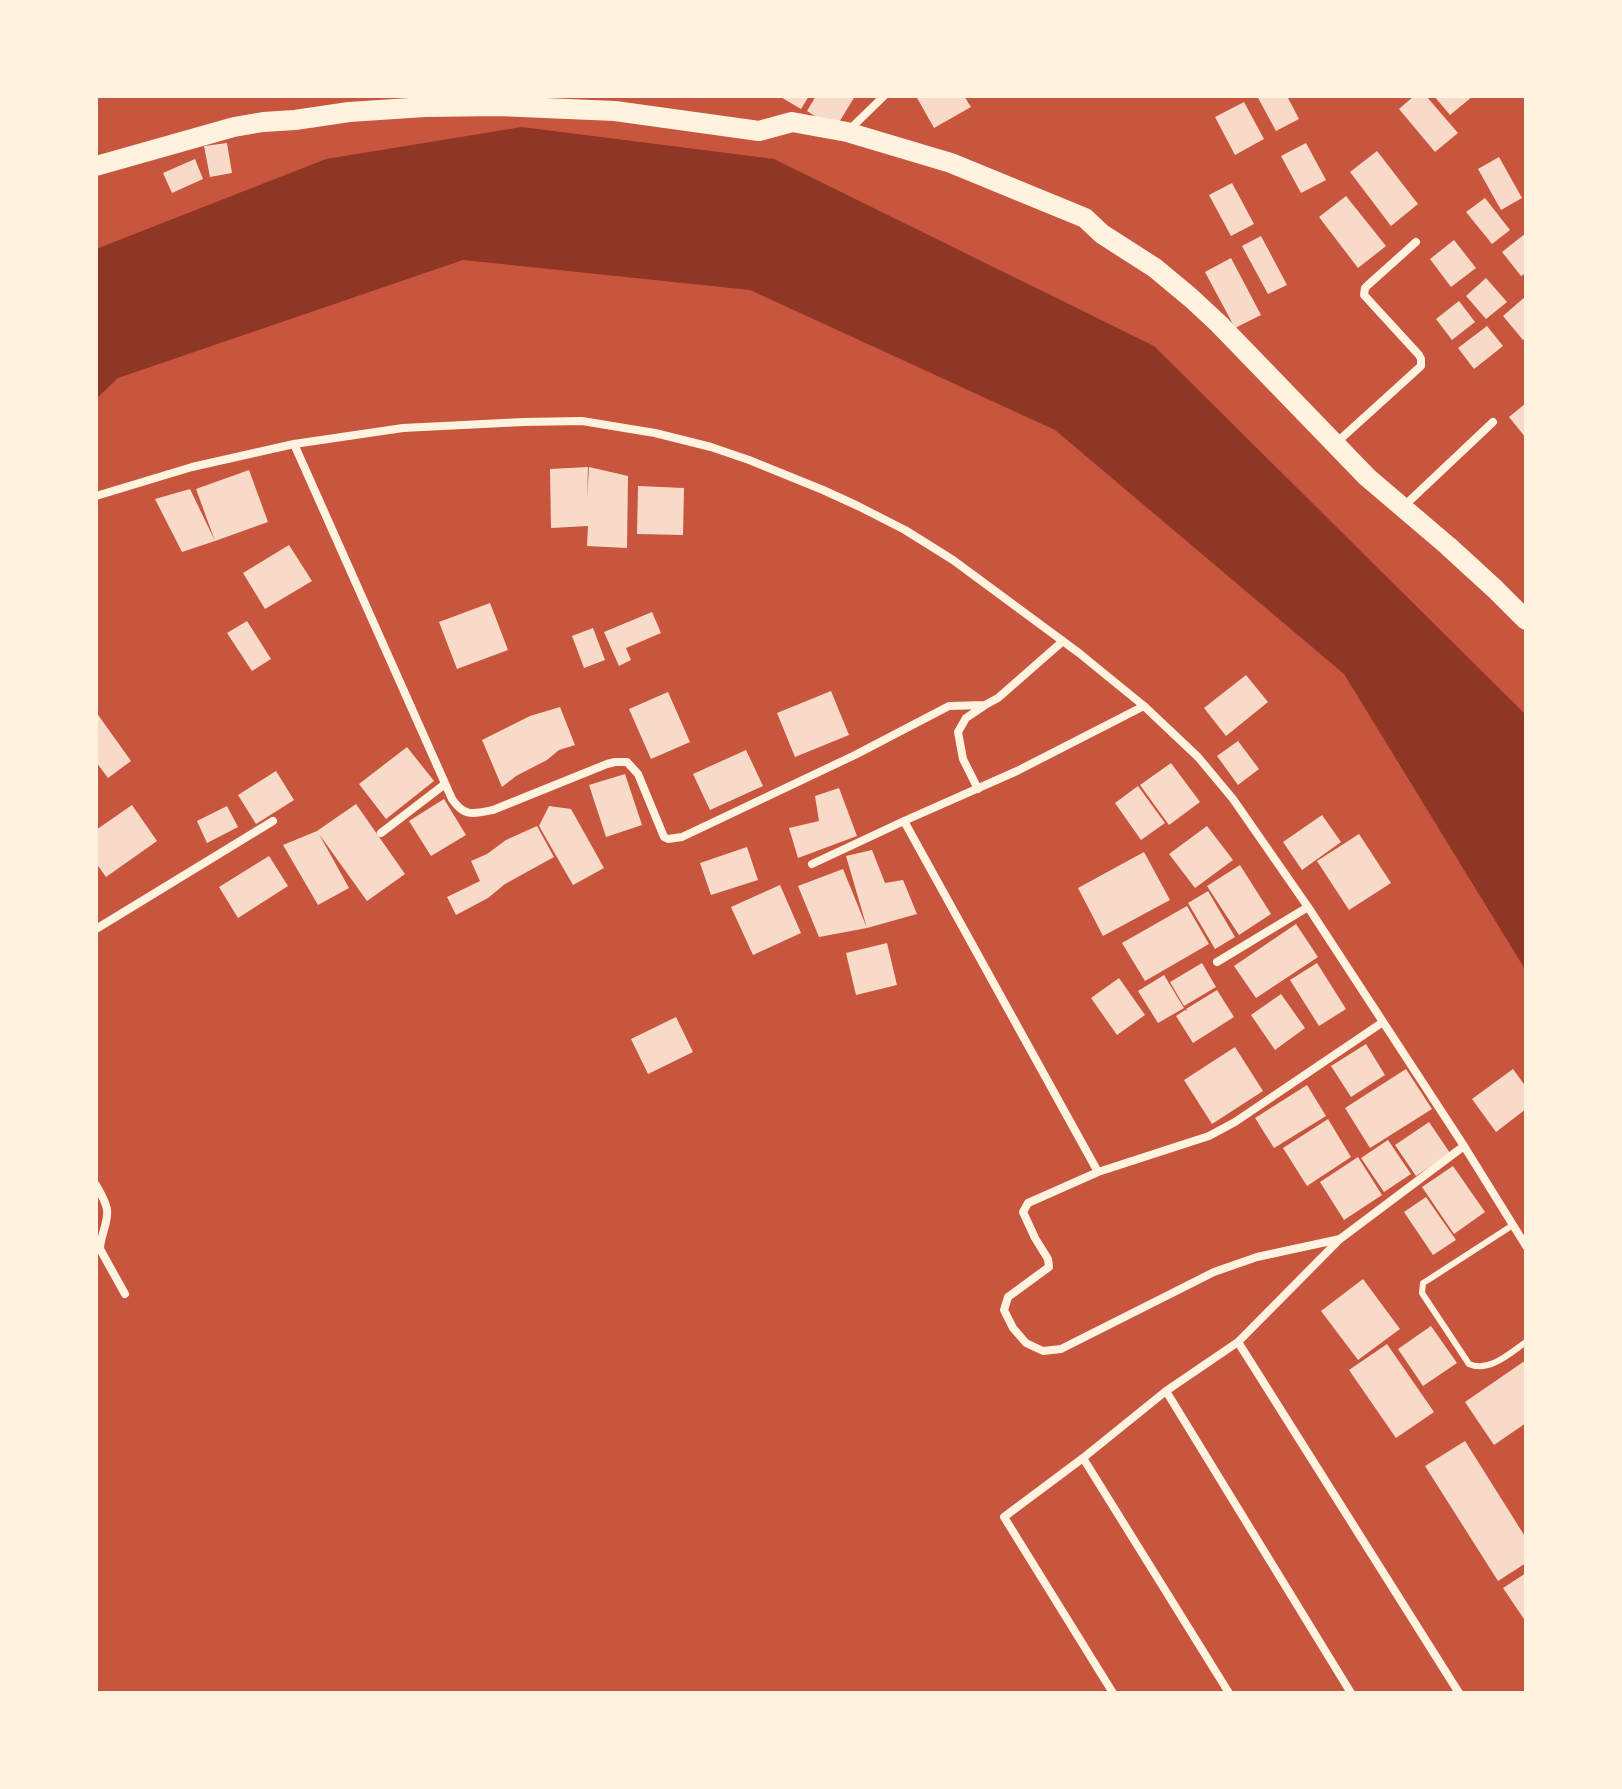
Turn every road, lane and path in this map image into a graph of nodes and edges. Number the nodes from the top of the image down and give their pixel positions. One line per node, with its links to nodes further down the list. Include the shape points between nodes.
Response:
1 (884, 96): 2 (street)
2 (847, 132): 3 (main road, via 792,122 759,131 615,111 425,107 234,127); 7 (main road, via 951,163 1085,218 1191,298)
3 (96, 166)
4 (1416, 242): 7 (street, via 1365,288 1364,295 1419,355 1421,366)
5 (1493, 422): 9 (street)
6 (294, 444): 8 (street); 11 (street, via 403,428 582,421 711,447 835,495 905,530); 14 (street)
7 (1334, 445): 9 (main road)
8 (96, 496)
9 (1403, 508): 10 (main road)
10 (1526, 620)
11 (1063, 641): 12 (street); 13 (street)
12 (985, 705): 14 (street, via 949,706 674,839 661,831 638,774 627,762 607,764 475,814 458,808); 15 (street, via 966,718 958,732 963,759)
13 (1144, 706): 15 (street); 20 (street, via 1233,799)
14 (445, 784): 18 (street)
15 (978, 789): 17 (street)
16 (273, 821): 21 (street)
17 (904, 821): 19 (street); 25 (street)
18 (381, 833)
19 (812, 864)
20 (1308, 907): 22 (street); 23 (street)
21 (96, 929)
22 (1217, 962)
23 (1383, 1022): 24 (street); 25 (street, via 1209,1136)
24 (1464, 1146): 27 (street); 28 (street)
25 (1098, 1172): 28 (street, via 1035,1199 1023,1212 1049,1267 1008,1297 1004,1310 1026,1343 1043,1351 1061,1349 1214,1272)
26 (96, 1185): 30 (street, via 107,1214 100,1249)
27 (1513, 1225): 29 (street); 32 (lane, via 1423,1283 1422,1293 1469,1364 1494,1363)
28 (1340, 1239): 31 (street)
29 (1526, 1246)
30 (125, 1294)
31 (1238, 1342): 33 (street); 38 (street)
32 (1526, 1342)
33 (1166, 1391): 34 (street); 37 (street)
34 (1083, 1458): 35 (street, via 1004,1517); 36 (street)
35 (1113, 1693)
36 (1229, 1693)
37 (1351, 1693)
38 (1459, 1693)

